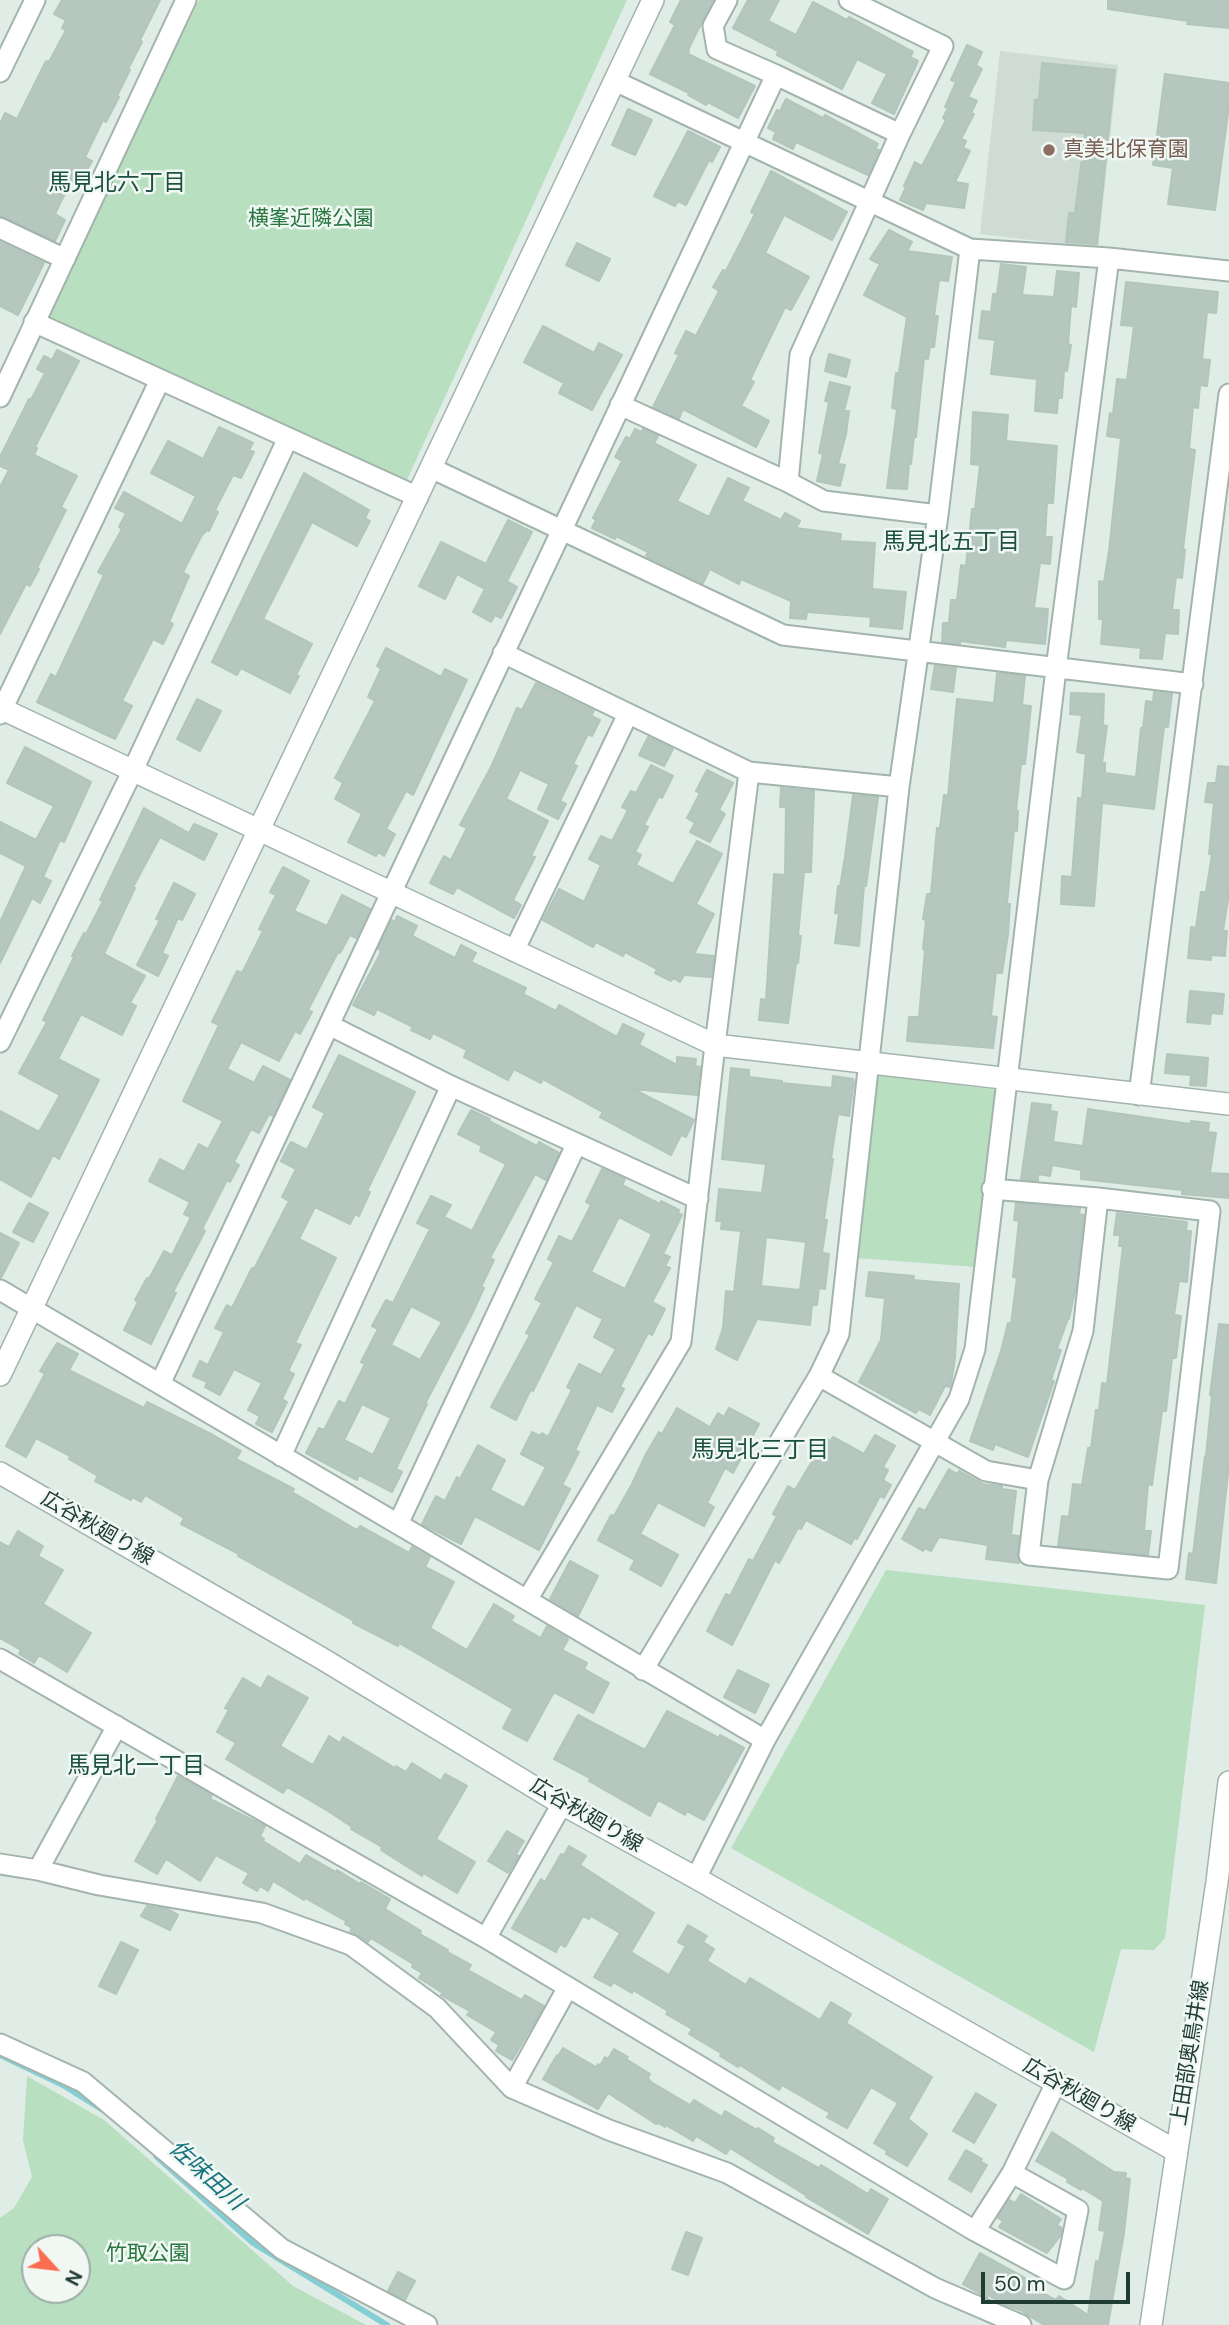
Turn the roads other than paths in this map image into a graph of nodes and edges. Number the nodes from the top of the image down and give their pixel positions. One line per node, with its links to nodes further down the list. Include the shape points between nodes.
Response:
1 (35, 0): 6 (street)
2 (186, 0): 15 (street)
3 (653, 0): 8 (street)
4 (726, 0): 7 (street, via 713,26 717,49)
5 (849, 0): 9 (street, via 943,46)
6 (0, 72)
7 (776, 75): 9 (street); 10 (street)
8 (615, 81): 10 (street); 23 (street)
9 (900, 134): 11 (street)
10 (744, 142): 11 (street); 21 (street)
11 (871, 203): 13 (street); 24 (street, via 800,355)
12 (0, 228): 15 (street)
13 (971, 249): 14 (street); 26 (street)
14 (1109, 258): 16 (street); 30 (street)
15 (65, 259): 17 (street)
16 (1229, 271)
17 (34, 322): 18 (street); 20 (street)
18 (160, 380): 22 (street); 32 (street)
19 (1229, 394): 31 (street)
20 (0, 397)
21 (620, 405): 24 (street); 27 (street)
22 (288, 438): 25 (street); 34 (street)
23 (431, 468): 25 (street); 27 (street)
24 (788, 482): 26 (street, via 824,500)
25 (418, 497): 37 (street)
26 (938, 515): 29 (street)
27 (561, 531): 28 (street); 29 (street, via 783,635)
28 (503, 653): 33 (street); 38 (street)
29 (919, 653): 30 (street); 36 (street)
30 (1056, 668): 31 (street); 44 (street)
31 (1193, 684): 46 (street)
32 (1, 710): 34 (street)
33 (628, 714): 35 (street); 39 (street)
34 (133, 770): 37 (street); 41 (street)
35 (749, 772): 36 (street); 42 (street)
36 (900, 787): 43 (street)
37 (260, 830): 38 (street); 53 (street)
38 (390, 892): 39 (street); 40 (street)
39 (514, 951): 42 (street)
40 (329, 1025): 45 (street); 56 (street)
41 (0, 1042)
42 (715, 1045): 43 (street); 51 (street)
43 (869, 1061): 44 (street); 55 (street, via 839,1334)
44 (1006, 1079): 46 (street); 49 (street)
45 (451, 1086): 48 (street); 58 (street)
46 (1139, 1095): 47 (street)
47 (1229, 1104)
48 (576, 1144): 51 (street); 61 (street)
49 (992, 1189): 50 (street); 57 (street, via 975,1349 959,1399)
50 (1098, 1198): 60 (street, via 1083,1331); 60 (street, via 1210,1211 1168,1569 1029,1555)
51 (698, 1199): 62 (street, via 681,1342)
52 (0, 1290): 53 (street)
53 (31, 1309): 54 (street); 56 (street)
54 (0, 1375)
55 (819, 1377): 57 (street); 64 (street)
56 (160, 1384): 58 (street)
57 (935, 1444): 60 (street, via 986,1471); 66 (street)
58 (281, 1455): 61 (street)
59 (0, 1473): 68 (street, 広谷秋廻り線)
60 (1038, 1480)
61 (398, 1524): 62 (street)
62 (527, 1600): 64 (street)
63 (0, 1658): 65 (street)
64 (643, 1670): 66 (street)
65 (117, 1726): 70 (street); 73 (street)
66 (765, 1740): 71 (street)
67 (1229, 1782): 72 (street, 上田部奥鳥井線)
68 (562, 1804): 71 (street, 広谷秋廻り線); 73 (street)
69 (0, 1864): 70 (street)
70 (38, 1870): 77 (street, via 262,1913 351,1945 436,2008)
71 (696, 1878): 76 (street, 広谷秋廻り線)
72 (1223, 1883): 78 (street, 上田部奥鳥井線)
73 (486, 1938): 74 (street)
74 (568, 1987): 77 (street); 80 (street)
75 (0, 2044): 81 (street, via 83,2082 282,2249)
76 (1056, 2083): 78 (street, 広谷秋廻り線); 79 (street)
77 (512, 2088): 82 (street, via 727,2173 934,2288)
78 (1175, 2151): 83 (street, 上田部奥鳥井線)
79 (1012, 2173): 80 (street); 80 (street, via 1078,2210 1064,2279)
80 (975, 2231)
81 (427, 2325)
82 (1021, 2325)
83 (1151, 2325)

